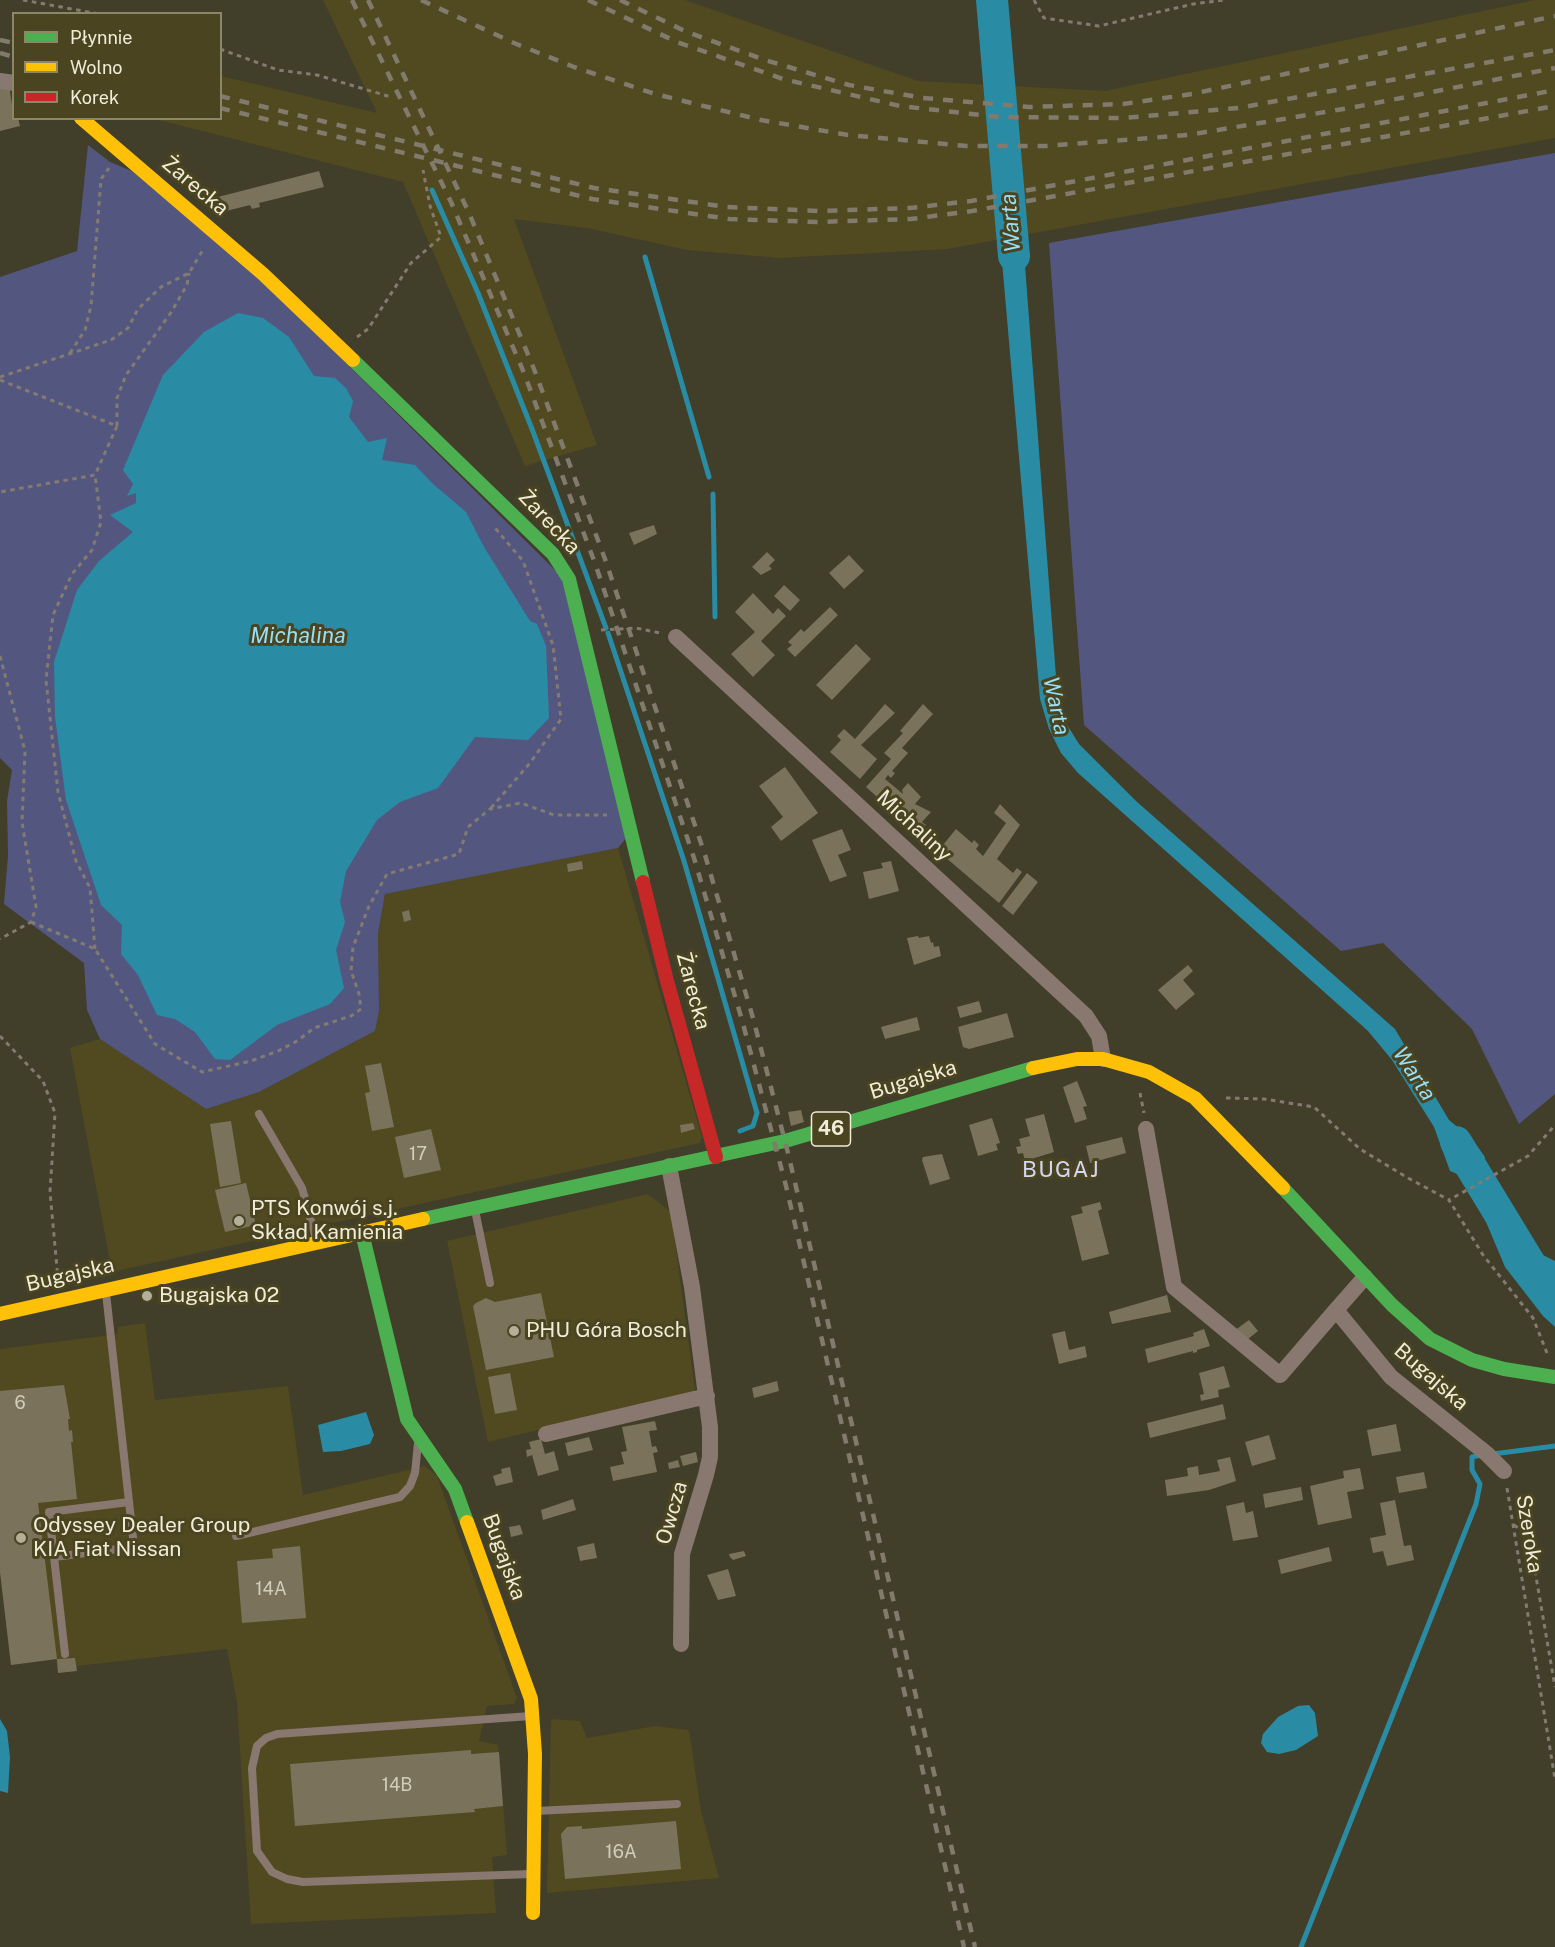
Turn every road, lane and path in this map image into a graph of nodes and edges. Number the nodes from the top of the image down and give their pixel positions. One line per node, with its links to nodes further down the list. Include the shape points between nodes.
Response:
1 (23, 0): 4 (path)
2 (1034, 0): 3 (path, via 1044,18 1099,26)
3 (1225, 0)
4 (88, 12)
5 (222, 50): 6 (path, via 278,70 317,75)
6 (391, 97)
7 (83, 120): 8 (street, Żarecka)
8 (137, 166): 10 (street, Żarecka); 13 (path, via 110,167 101,179 92,306 86,330)
9 (423, 170): 12 (path, via 441,237 411,263 368,329)
10 (214, 231): 11 (path); 12 (street, Żarecka)
11 (189, 273): 13 (path, via 161,287 138,309 128,327 111,340); 15 (path, via 187,285 170,314 126,375 117,398)
12 (341, 349): 19 (street, Żarecka, via 553,554 569,579)
13 (68, 355): 14 (path)
14 (0, 379): 15 (path)
15 (117, 426): 16 (path)
16 (95, 475): 17 (path); 26 (path, via 101,522 92,550 72,574 53,615 46,680 58,792 76,861 90,888)
17 (0, 492)
18 (494, 526): 22 (path, via 523,561 553,645 561,719)
19 (584, 631): 20 (path, via 636,628); 23 (street, Żarecka)
20 (676, 637): 28 (street, Michaliny, via 1086,1016 1099,1036)
21 (0, 656): 24 (path, via 25,751 22,822 36,907)
22 (489, 809): 23 (path, via 521,803 554,815 597,817 617,813); 26 (path, via 468,827 459,854 387,874 353,947 351,972 361,1009 251,1061 202,1072 155,1044)
23 (628, 820): 34 (street, Żarecka, via 667,981)
24 (31, 922): 25 (path); 26 (path)
25 (0, 939)
26 (95, 949)
27 (0, 1036): 43 (path, via 43,1081 56,1113 50,1192)
28 (1103, 1059): 30 (street, Bugajska / 46, via 1149,1072); 34 (street, Bugajska / 46, via 1040,1065 834,1128)
29 (1140, 1091): 33 (path)
30 (1195, 1098): 36 (path, via 1264,1099 1314,1107 1360,1149); 40 (street, Bugajska / 46)
31 (259, 1114): 39 (lane, via 302,1188)
32 (1555, 1125): 36 (path, via 1528,1156)
33 (1146, 1129): 44 (street, via 1174,1287 1280,1375)
34 (716, 1156): 35 (street, Bugajska / 46)
35 (669, 1167): 37 (street, Bugajska / 46); 48 (street, Owcza, via 692,1287)
36 (1449, 1200): 46 (path, via 1483,1254 1533,1318)
37 (475, 1208): 38 (street, Bugajska / 46); 41 (lane)
38 (362, 1233): 39 (street, Bugajska / 46); 50 (street, Bugajska, via 400,1398)
39 (317, 1242): 42 (street, Bugajska / 46)
40 (1365, 1277): 44 (street); 47 (street, Bugajska / 46, via 1430,1339 1447,1348 1504,1369)
41 (490, 1283)
42 (106, 1289): 43 (street, Bugajska / 46); 52 (lane)
43 (60, 1300): 45 (street, Bugajska / 46)
44 (1336, 1310): 51 (street, Bugajska, via 1391,1377)
45 (0, 1314)
46 (1547, 1354)
47 (1555, 1377)
48 (707, 1396): 49 (street); 56 (street, Owcza, via 710,1457 682,1554)
49 (546, 1434)
50 (420, 1441): 54 (lane, via 411,1486 400,1497); 59 (street, Bugajska, via 455,1489)
51 (1504, 1471): 53 (path, Szeroka)
52 (129, 1502): 55 (lane, via 134,1547); 55 (lane, via 49,1512)
53 (1513, 1524): 58 (path, via 1529,1536); 60 (path, Szeroka)
54 (236, 1536)
55 (54, 1557): 57 (lane)
56 (681, 1644)
57 (65, 1654)
58 (1555, 1687)
59 (534, 1716): 62 (street, Bugajska); 63 (lane, via 277,1734 257,1746 252,1768 257,1851 272,1872 287,1879 303,1882)
60 (1555, 1779)
61 (676, 1804): 62 (lane)
62 (535, 1811): 63 (street, Bugajska)
63 (535, 1874): 64 (street, Bugajska)
64 (533, 1913)

